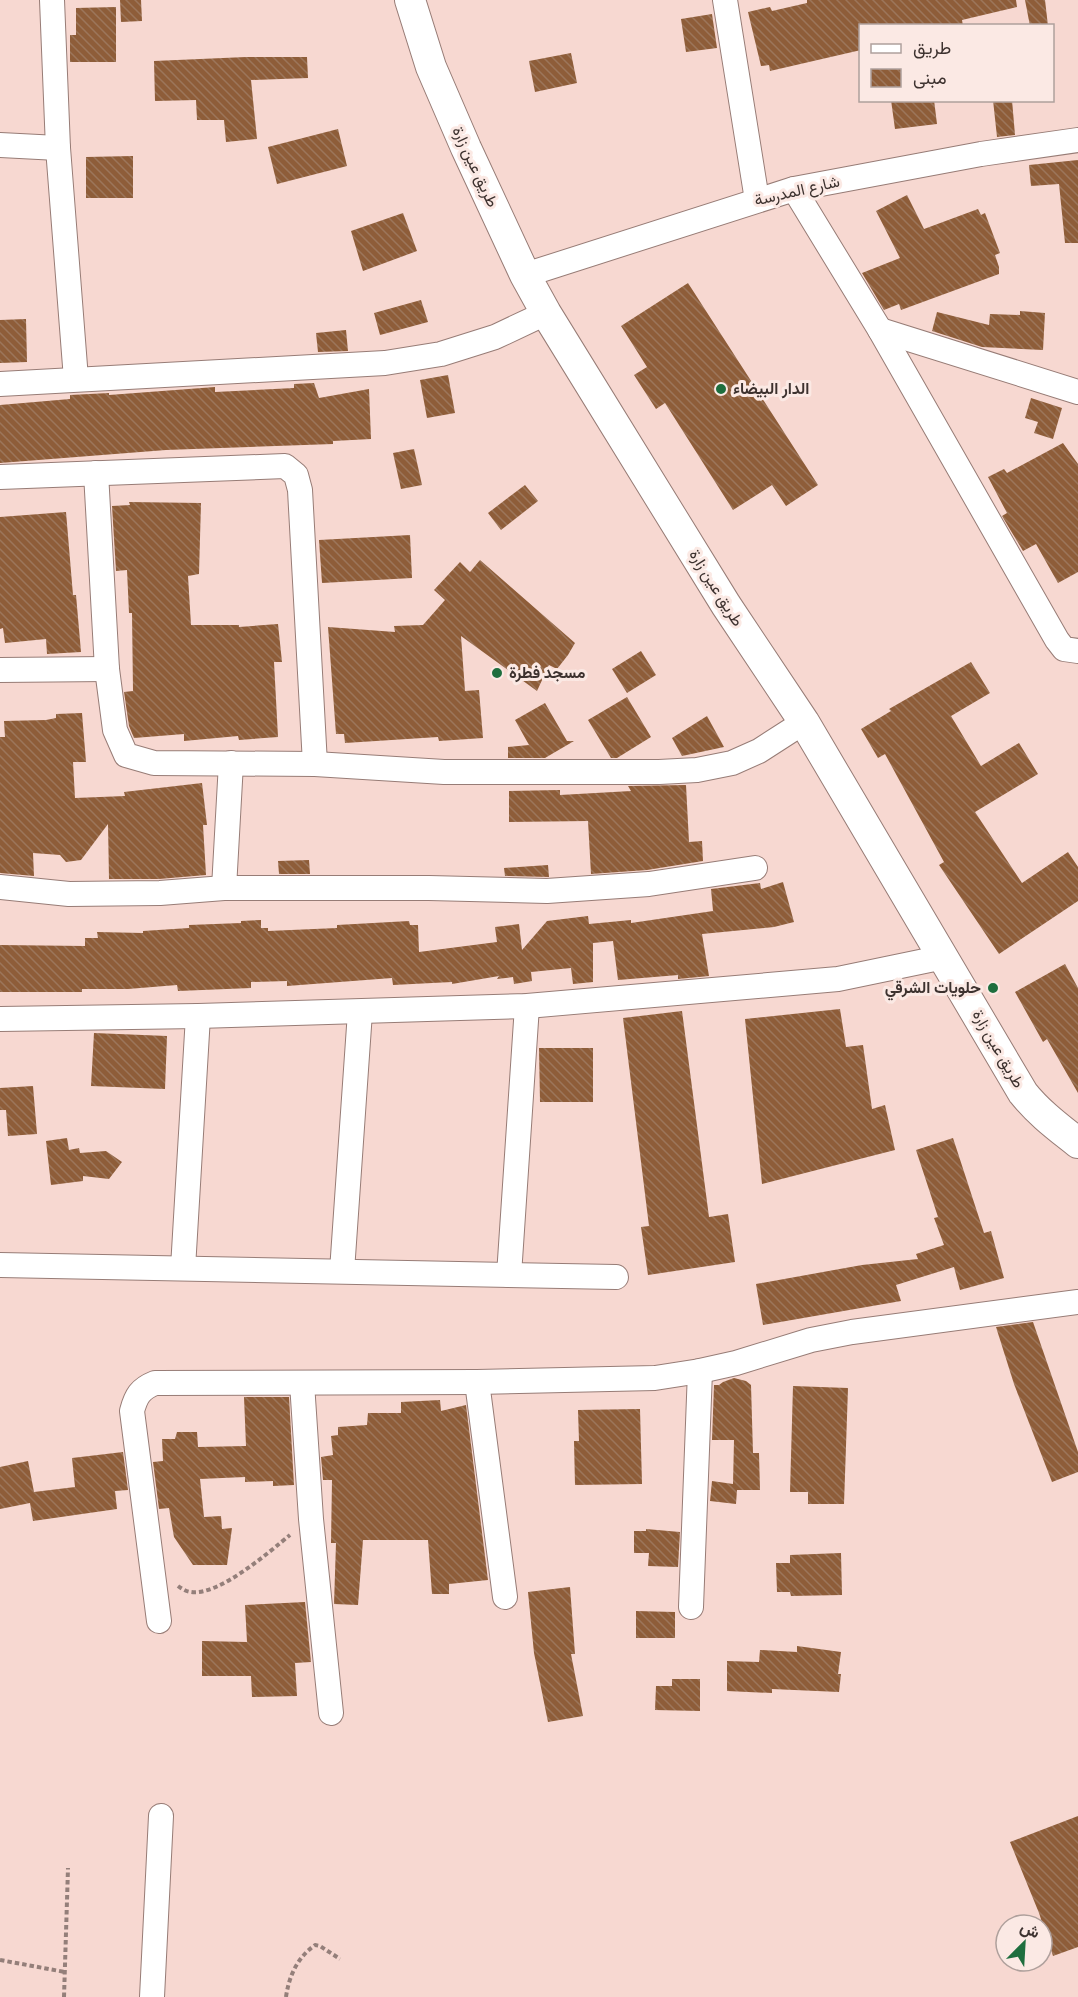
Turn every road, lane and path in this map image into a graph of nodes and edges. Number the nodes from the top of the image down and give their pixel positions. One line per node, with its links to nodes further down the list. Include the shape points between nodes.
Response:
1 (52, 0): 6 (street)
2 (410, 0): 9 (main road, طريق عين زارة, via 431,67)
3 (725, 0): 8 (street)
4 (1078, 140): 7 (street, شارع المدرسة)
5 (0, 145): 6 (street)
6 (58, 148): 12 (street)
7 (794, 189): 8 (street, شارع المدرسة); 11 (street)
8 (757, 200): 9 (street, شارع المدرسة)
9 (525, 275): 10 (main road, طريق عين زارة)
10 (546, 313): 12 (street, via 495,337 385,363); 20 (main road, طريق عين زارة, via 726,605)
11 (880, 330): 14 (street); 17 (street, via 1057,640 1064,649)
12 (76, 379): 13 (street)
13 (0, 384)
14 (1078, 392)
15 (96, 473): 16 (street); 18 (street); 22 (street, via 285,466 296,475 300,490)
16 (0, 477)
17 (1078, 651)
18 (107, 669): 19 (street); 21 (street, via 116,730 126,755 154,763)
19 (0, 670)
20 (804, 722): 22 (street, via 759,751 732,763 697,770 444,772); 26 (main road, طريق عين زارة)
21 (231, 763): 22 (street); 25 (street)
22 (315, 764)
23 (755, 868): 25 (street, via 649,884 547,891)
24 (0, 887): 25 (street, via 69,894)
25 (224, 888)
26 (944, 957): 27 (street, via 838,979); 31 (main road, طريق عين زارة, via 1023,1093 1048,1120)
27 (527, 1006): 28 (street); 35 (street)
28 (360, 1012): 29 (street); 34 (street)
29 (198, 1016): 30 (street); 33 (street)
30 (0, 1019)
31 (1078, 1143)
32 (0, 1265): 33 (street)
33 (183, 1268): 34 (street)
34 (342, 1271): 35 (street)
35 (509, 1275): 36 (street)
36 (616, 1277)
37 (1078, 1302): 38 (street, via 852,1332)
38 (700, 1371): 39 (street, via 655,1378); 44 (street)
39 (477, 1382): 40 (street); 43 (street)
40 (302, 1383): 41 (street); 42 (street, via 155,1383 135,1397 132,1411)
41 (311, 1519): 42 (path, via 220,1585 192,1592); 46 (street)
42 (152, 1570): 45 (street)
43 (505, 1597)
44 (691, 1608)
45 (159, 1621)
46 (331, 1713)
47 (161, 1816): 53 (street)
48 (68, 1868): 51 (path)
49 (340, 1959): 54 (path, via 320,1946 306,1951 291,1974)
50 (0, 1960): 51 (path)
51 (65, 1972): 52 (path)
52 (64, 1997)
53 (152, 1997)
54 (286, 1997)

